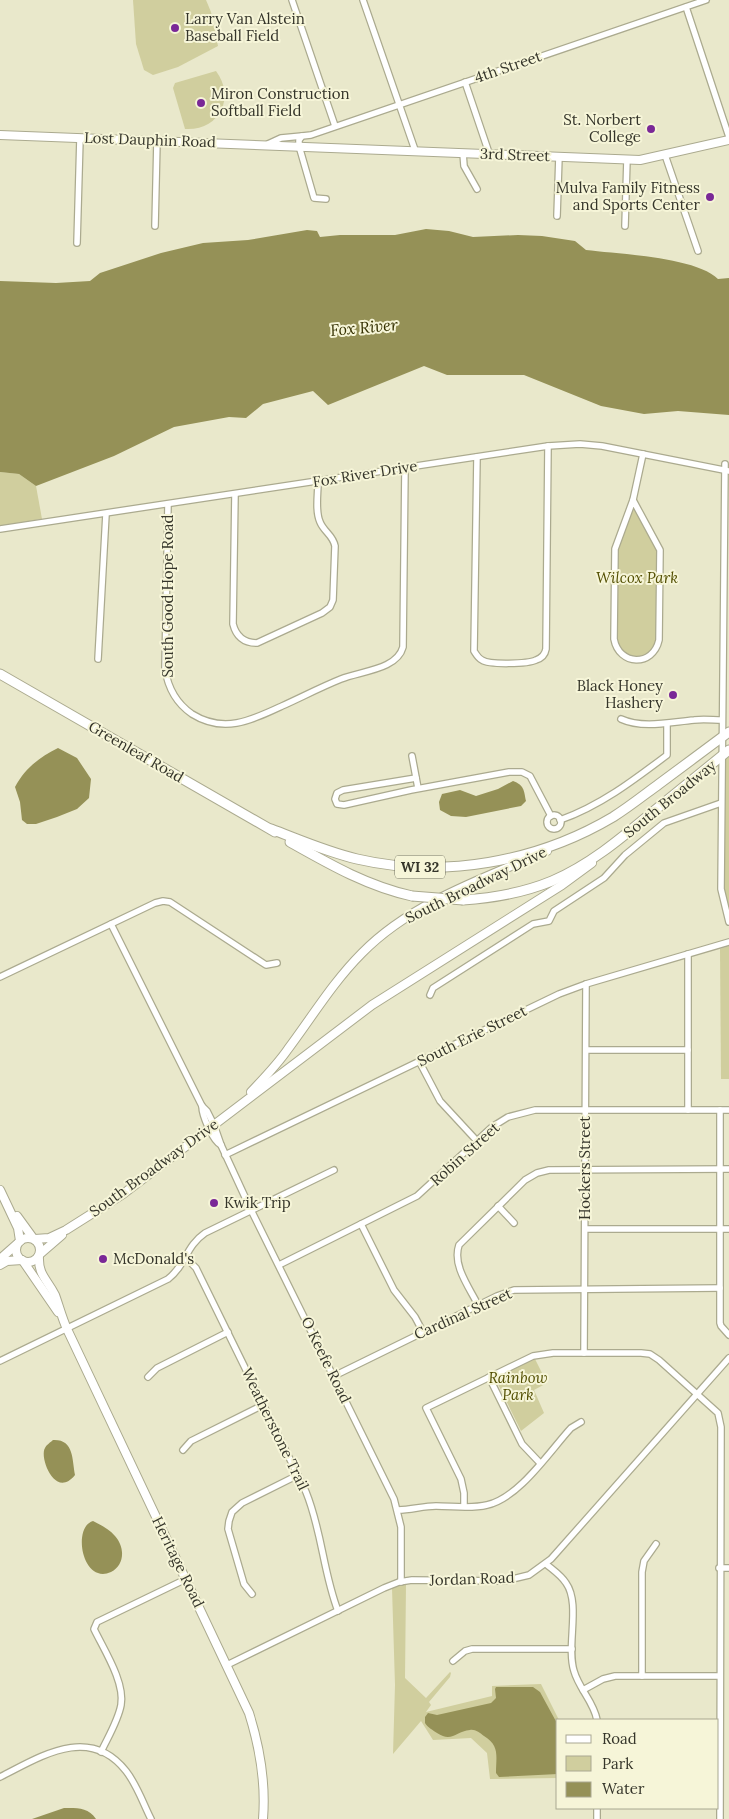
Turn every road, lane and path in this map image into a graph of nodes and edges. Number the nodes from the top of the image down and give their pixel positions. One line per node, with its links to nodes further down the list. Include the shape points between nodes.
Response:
1 (292, 0): 7 (street)
2 (363, 0): 6 (street)
3 (706, 0): 4 (street, 4th Street)
4 (686, 7): 5 (street, 4th Street); 12 (street)
5 (465, 82): 6 (street, 4th Street); 18 (street)
6 (399, 104): 7 (street, 4th Street); 16 (street)
7 (335, 126): 9 (street, 4th Street)
8 (0, 135): 11 (main road, Lost Dauphin Road)
9 (311, 135): 10 (street, 4th Street); 15 (street, 4th Street)
10 (302, 136): 14 (street, 4th Street, via 281,138); 15 (street)
11 (80, 138): 13 (main road, Lost Dauphin Road); 27 (street)
12 (729, 138): 19 (main road, 3rd Street)
13 (157, 141): 14 (main road, Lost Dauphin Road); 25 (street)
14 (267, 145): 15 (main road, Lost Dauphin Road)
15 (300, 146): 16 (main road, 3rd Street); 23 (street, via 314,198)
16 (414, 150): 17 (main road, 3rd Street)
17 (463, 153): 18 (main road, 3rd Street); 22 (street, via 464,166)
18 (489, 153): 20 (main road, 3rd Street)
19 (665, 155): 21 (main road, 3rd Street); 28 (street)
20 (559, 156): 21 (main road, 3rd Street); 24 (street)
21 (627, 159): 26 (street)
22 (477, 189)
23 (326, 199)
24 (557, 216)
25 (155, 226)
26 (625, 226)
27 (77, 243)
28 (698, 251)
29 (548, 446): 30 (street, Fox River Drive, via 580,444); 31 (street, Fox River Drive); 31 (street, via 546,649 538,660 510,663 482,660 476,655)
30 (643, 454): 33 (street, Fox River Drive); 36 (street)
31 (476, 456): 32 (street, Fox River Drive)
32 (405, 468): 34 (street, Fox River Drive); 37 (street, South Good Hope Road, via 402,652 390,664 335,681 244,722 209,722 195,716 183,707 169,686 165,669)
33 (726, 468): 40 (street)
34 (318, 482): 35 (street, Fox River Drive); 35 (street, via 319,518 335,546 333,600 322,613 260,642 249,643 240,638 234,628)
35 (235, 494): 37 (street, Fox River Drive)
36 (633, 500): 36 (street, via 615,549 614,639 620,652 637,660 653,653 659,640 660,550)
37 (168, 504): 38 (street, Fox River Drive)
38 (106, 514): 39 (street, Fox River Drive); 41 (street)
39 (0, 530)
40 (726, 582): 44 (street)
41 (98, 659)
42 (0, 674): 54 (main road, Greenleaf Road / WI 32)
43 (621, 719): 45 (street, via 630,723)
44 (722, 720): 45 (street); 46 (street)
45 (667, 724): 53 (street, via 667,755 624,787 585,810)
46 (725, 735): 47 (street); 55 (main road, South Broadway Drive / WI 32, via 619,813)
47 (725, 753): 51 (street); 56 (main road, South Broadway / WI 32)
48 (412, 756): 49 (street)
49 (416, 778): 50 (street); 50 (street, via 339,791 335,795 336,802 344,805)
50 (418, 788): 52 (street, via 522,772 530,776)
51 (721, 803): 57 (street, via 720,890); 64 (street, via 664,823 625,855 604,878 554,911 548,921 533,924 433,988)
52 (552, 816): 53 (street); 53 (street, via 547,822 551,828 558,827)
53 (560, 820)
54 (271, 829): 55 (main road, WI 32, via 358,859 417,867 501,860); 56 (main road, WI 32, bridge, via 350,876 412,896 463,900 510,894 537,886 577,869)
55 (571, 839): 68 (main road, South Broadway Drive, via 414,912 380,936 341,976 274,1067)
56 (610, 847): 68 (main road, South Broadway Drive, via 562,885 372,1005)
57 (729, 922)
58 (111, 924): 61 (street, via 155,903 170,902 266,965); 62 (street); 73 (street, O Keefe Road)
59 (729, 942): 60 (street, South Erie Street)
60 (688, 954): 63 (street, South Erie Street); 66 (street)
61 (277, 963)
62 (0, 977)
63 (586, 984): 65 (street, Hockers Street); 67 (street, South Erie Street)
64 (430, 995)
65 (586, 1050): 66 (street); 69 (street, Hockers Street)
66 (688, 1050): 70 (street)
67 (419, 1061): 74 (street, via 440,1101); 75 (street, South Erie Street)
68 (241, 1104): 73 (main road, South Broadway Drive)
69 (586, 1110): 70 (street, Robin Street); 74 (street, Robin Street, via 535,1110 517,1114 500,1122); 78 (street, Hockers Street)
70 (688, 1110): 71 (street, Robin Street)
71 (720, 1110): 72 (street, Robin Street); 76 (street)
72 (729, 1110)
73 (212, 1126): 75 (street, O Keefe Road); 89 (main road, South Broadway Drive, via 123,1194)
74 (477, 1141): 85 (street, Robin Street, via 424,1192)
75 (225, 1155): 83 (street, O Keefe Road)
76 (720, 1169): 78 (street); 79 (street); 87 (street)
77 (334, 1170): 83 (street)
78 (585, 1170): 82 (street, via 536,1173); 86 (street, Hockers Street)
79 (729, 1170)
80 (0, 1190): 81 (main road)
81 (6, 1203): 90 (main road); 91 (main road, via 18,1228)
82 (498, 1206): 84 (street); 100 (street, via 462,1240 457,1250 458,1263)
83 (251, 1210): 93 (street, via 199,1237); 97 (street, O Keefe Road)
84 (514, 1223)
85 (361, 1224): 97 (street, Robin Street); 104 (street, via 394,1290)
86 (585, 1229): 87 (street); 98 (street, Hockers Street)
87 (720, 1229): 88 (street); 99 (street)
88 (729, 1229)
89 (66, 1230): 90 (main road, South Broadway Drive, via 49,1238); 92 (main road, South Broadway Drive)
90 (34, 1239): 91 (main road, via 26,1238); 92 (main road, via 40,1246)
91 (18, 1243): 94 (main road); 95 (main road, via 16,1253)
92 (40, 1255): 95 (main road, via 32,1262); 101 (main road, Heritage Road, via 40,1270)
93 (185, 1257): 102 (street, via 179,1269 168,1278); 103 (street, Weatherstone Trail, via 196,1268)
94 (0, 1259)
95 (22, 1261): 96 (main road, via 7,1261); 101 (main road, Heritage Road)
96 (0, 1265)
97 (279, 1265): 109 (street, O Keefe Road)
98 (585, 1288): 99 (street, Cardinal Street); 100 (street, Cardinal Street, via 514,1290); 106 (street, Hockers Street)
99 (720, 1288): 105 (street, via 720,1323)
100 (478, 1305): 104 (street, Cardinal Street)
101 (60, 1313): 102 (main road, Heritage Road)
102 (67, 1329): 108 (street); 124 (main road, Heritage Road)
103 (228, 1332): 110 (street, via 157,1368); 113 (street, Weatherstone Trail)
104 (422, 1332): 109 (street, Cardinal Street)
105 (729, 1335)
106 (584, 1353): 111 (street, via 533,1356); 112 (street, via 650,1354)
107 (729, 1358): 112 (street, Jordan Road)
108 (0, 1361)
109 (334, 1376): 119 (street, O Keefe Road)
110 (148, 1377)
111 (489, 1378): 116 (street, via 522,1444); 118 (street, via 426,1408 461,1479)
112 (697, 1393): 121 (street, Jordan Road); 122 (street, via 720,1419)
113 (263, 1405): 115 (street, via 191,1441); 117 (street, Weatherstone Trail)
114 (581, 1422): 116 (street, via 571,1428)
115 (183, 1450)
116 (540, 1464): 118 (street, via 504,1499 486,1505)
117 (298, 1476): 126 (street, via 242,1504 230,1517 228,1530 244,1584); 127 (street, Weatherstone Trail, via 316,1521 330,1591)
118 (464, 1506): 119 (street)
119 (398, 1510): 125 (street, O Keefe Road)
120 (656, 1544): 131 (street, via 644,1561 642,1572)
121 (546, 1564): 125 (street, Jordan Road, via 530,1574 504,1581); 128 (street, via 570,1590)
122 (719, 1568): 123 (street); 132 (street)
123 (729, 1568)
124 (186, 1579): 130 (main road, Heritage Road); 135 (street, via 97,1622 94,1629 122,1694 119,1712)
125 (401, 1582): 127 (street, Jordan Road)
126 (252, 1594)
127 (338, 1610): 130 (street, Jordan Road)
128 (572, 1649): 129 (street, via 472,1649); 133 (street, via 573,1669)
129 (453, 1661)
130 (227, 1665): 138 (main road, Heritage Road, via 249,1713 259,1749)
131 (642, 1676): 132 (street); 133 (street, via 610,1676)
132 (719, 1676): 139 (street)
133 (584, 1690): 134 (street)
134 (597, 1719)
135 (102, 1752): 136 (street, via 84,1747 60,1749); 137 (street, via 126,1771)
136 (0, 1777)
137 (151, 1819)
138 (263, 1819)
139 (720, 1819)

